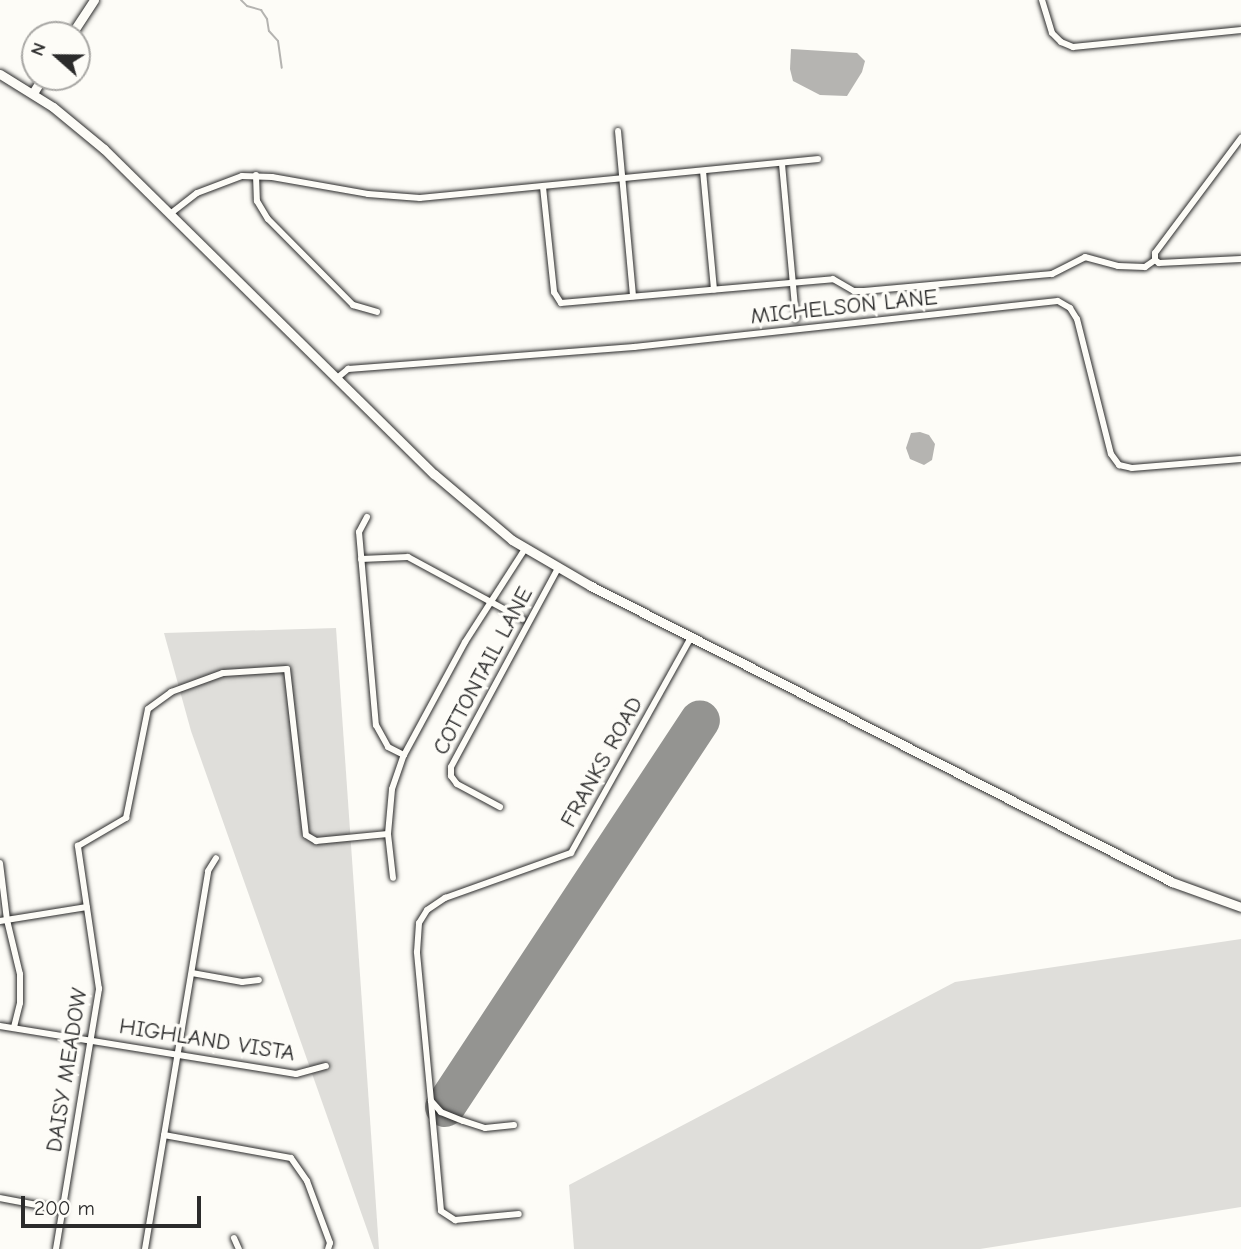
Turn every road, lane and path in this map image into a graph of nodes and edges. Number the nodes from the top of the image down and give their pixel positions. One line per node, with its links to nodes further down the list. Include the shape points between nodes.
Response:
1 (94, 0): 3 (main road)
2 (1042, 0): 4 (street, via 1052,33 1073,47)
3 (80, 21)
4 (1241, 30)
5 (0, 74): 6 (main road)
6 (33, 93): 15 (main road, via 104,149)
7 (618, 131): 13 (street)
8 (1241, 138): 17 (street, via 1155,253)
9 (818, 159): 10 (street)
10 (782, 163): 11 (street); 18 (street)
11 (703, 171): 13 (street); 19 (street)
12 (256, 175): 14 (street, via 420,198); 15 (street, via 220,182); 21 (street, via 257,201 268,219 353,304)
13 (624, 178): 14 (street); 20 (street)
14 (543, 187): 20 (street, via 557,302)
15 (170, 214): 23 (main road)
16 (1241, 259): 17 (street)
17 (1155, 260): 18 (street, via 1145,267 1118,266 1085,257 1052,274 864,291 854,291 833,279)
18 (793, 283): 19 (street); 22 (street)
19 (714, 289): 20 (street)
20 (633, 296)
21 (377, 312)
22 (796, 318)
23 (335, 379): 24 (street, MICHELSON LANE, via 348,369 634,347 1058,301 1077,319 1111,454 1119,465 1132,468); 26 (main road, via 456,495)
24 (1241, 459)
25 (367, 517): 27 (street, via 359,532)
26 (525, 549): 28 (main road); 29 (street)
27 (361, 559): 29 (street, via 408,557); 32 (street, via 376,725 388,747)
28 (558, 568): 31 (main road); 33 (street, COTTONTAIL LANE, via 450,767 457,784)
29 (491, 602): 30 (street); 32 (street)
30 (522, 619)
31 (691, 637): 39 (main road, via 1172,882); 48 (street, FRANKS ROAD, via 571,853 445,898 423,916 416,936)
32 (404, 755): 34 (street, via 391,789)
33 (500, 807)
34 (388, 834): 37 (street); 38 (street, DAISY MEADOW, via 316,841 306,835 287,668 223,673 158,698 145,715 126,817 78,846)
35 (216, 858): 41 (street, via 208,871)
36 (0, 863): 40 (street)
37 (393, 878)
38 (87, 907): 40 (street); 45 (street, DAISY MEADOW, via 99,989)
39 (1241, 907)
40 (4, 920): 44 (street, via 20,974)
41 (192, 973): 42 (street, via 242,982); 46 (street)
42 (259, 980)
43 (0, 1026): 44 (street, HIGHLAND VISTA)
44 (14, 1027): 45 (street, HIGHLAND VISTA)
45 (91, 1040): 46 (street, HIGHLAND VISTA); 52 (street, DAISY MEADOW)
46 (177, 1055): 47 (street, HIGHLAND VISTA, via 296,1074); 50 (street)
47 (326, 1066)
48 (431, 1101): 49 (street, via 441,1112 485,1128); 53 (street, FRANKS ROAD, via 441,1211 455,1220)
49 (514, 1125)
50 (164, 1135): 56 (street); 58 (street, via 291,1158 307,1181 330,1243)
51 (0, 1198): 52 (street)
52 (63, 1210): 55 (street, DAISY MEADOW)
53 (519, 1214)
54 (234, 1238): 57 (street)
55 (56, 1249)
56 (145, 1249)
57 (239, 1249)
58 (328, 1249)

